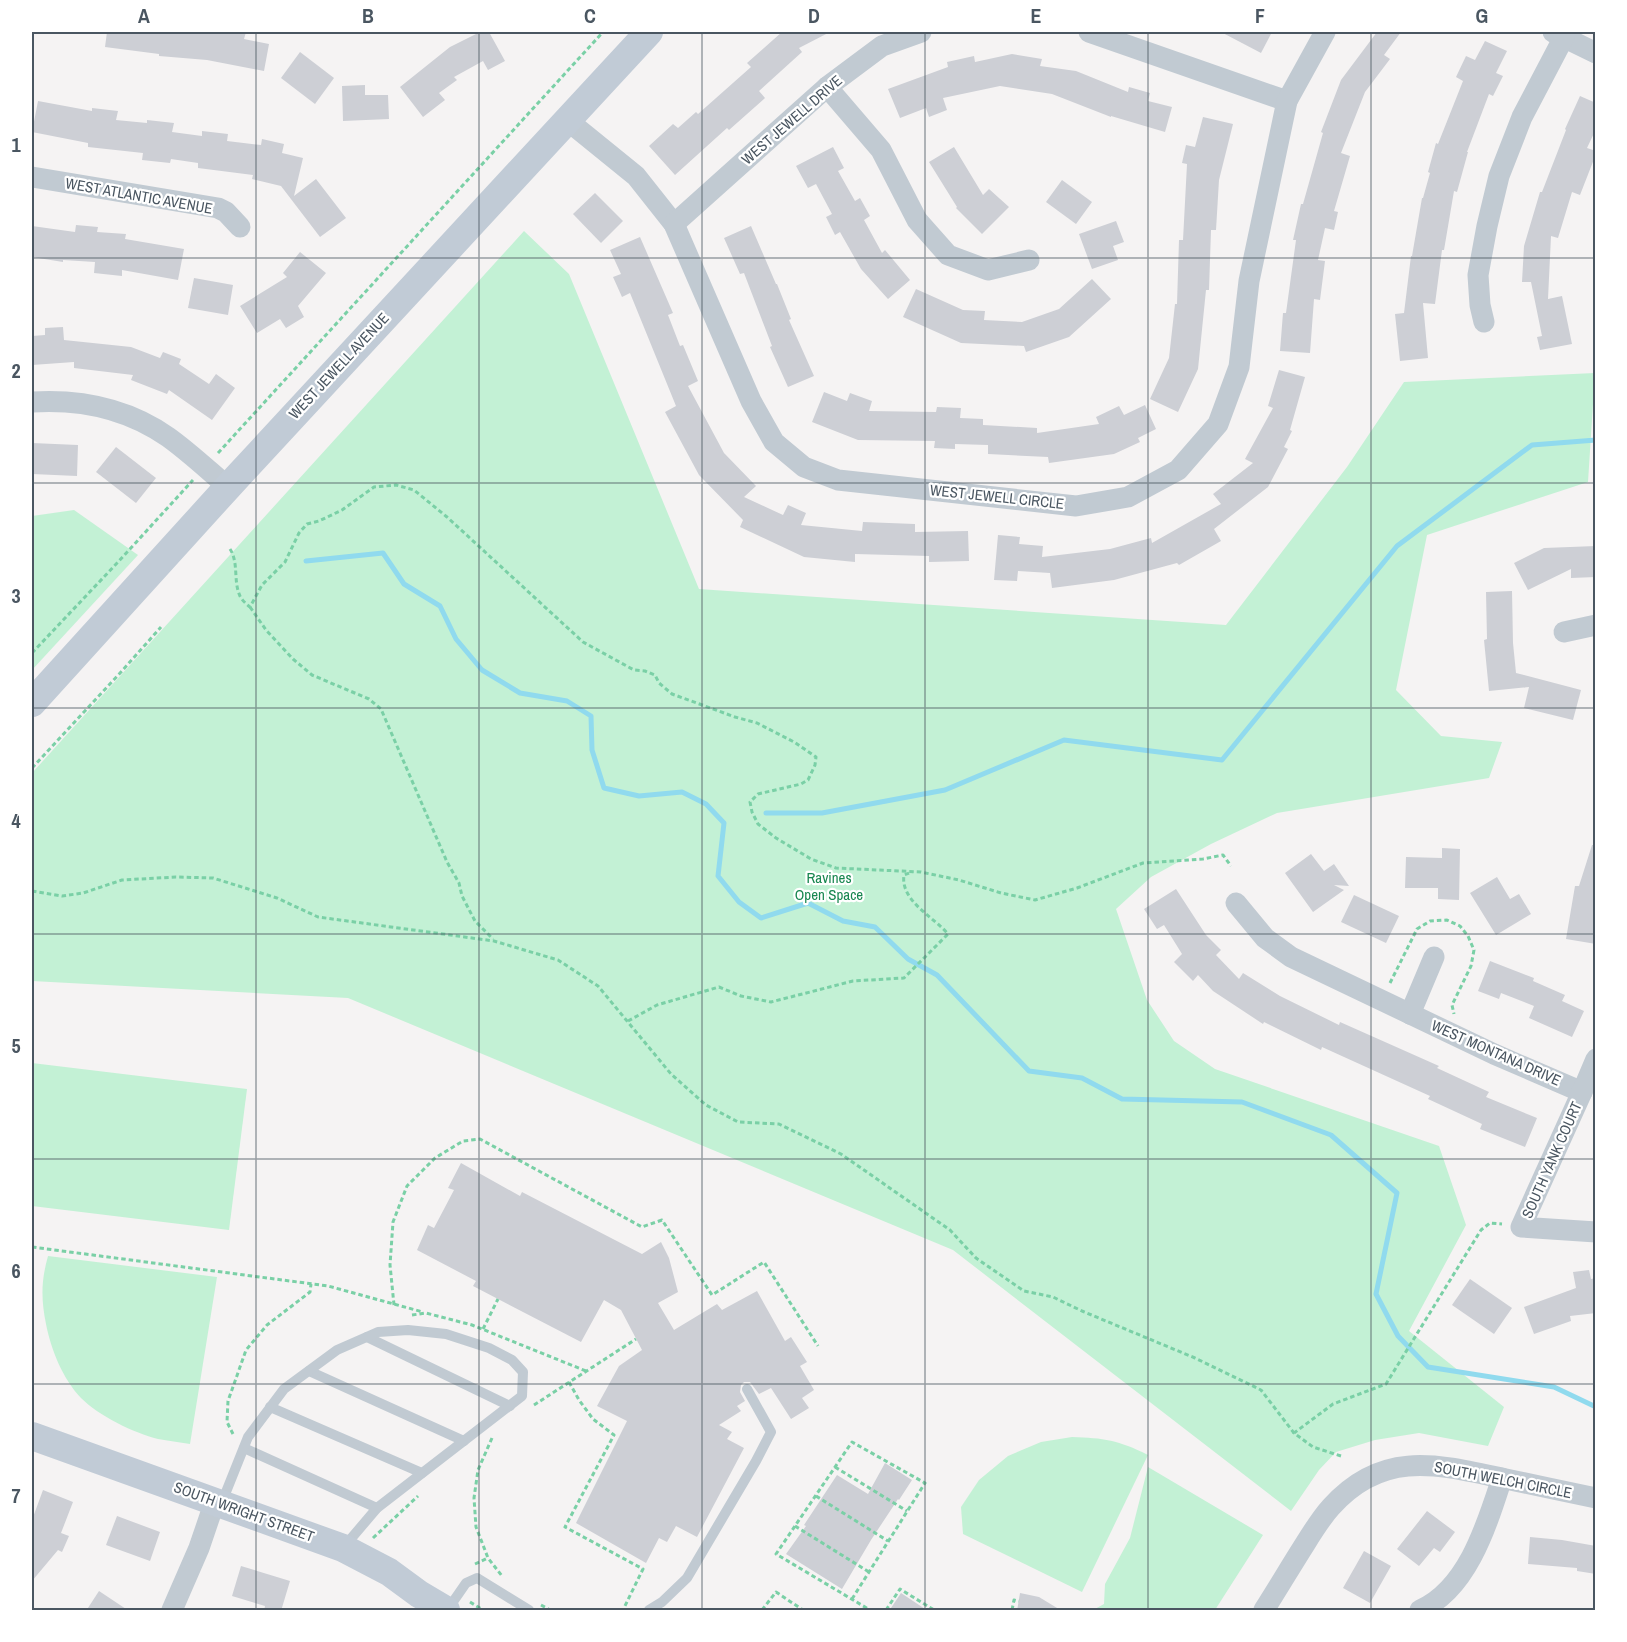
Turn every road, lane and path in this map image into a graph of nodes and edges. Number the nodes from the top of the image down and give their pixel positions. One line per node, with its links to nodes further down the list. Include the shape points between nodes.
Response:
1 (603, 32): 17 (path)
2 (649, 32): 10 (main road, WEST JEWELL AVENUE)
3 (921, 32): 8 (street, WEST JEWELL DRIVE, via 882,46)
4 (1089, 32): 9 (street)
5 (1325, 32): 9 (street, WEST JEWELL CIRCLE)
6 (1561, 33): 7 (street); 15 (street, via 1508,150 1497,184 1478,275)
7 (1596, 53)
8 (827, 87): 12 (street, WEST JEWELL DRIVE); 14 (street, via 881,150 918,220 948,255 988,270)
9 (1287, 101): 12 (street, WEST JEWELL CIRCLE, via 1249,281 1239,367 1218,424 1178,470 1128,497 1076,506 838,480 804,467 774,442 751,401)
10 (567, 120): 12 (street, WEST JEWELL CIRCLE, via 636,176); 18 (main road, WEST JEWELL AVENUE)
11 (32, 177): 13 (street, WEST ATLANTIC AVENUE, via 218,208)
12 (674, 224)
13 (240, 227)
14 (1029, 260)
15 (1484, 322)
16 (32, 402): 17 (street, via 51,400 97,406 136,418 168,437)
17 (205, 467): 18 (street); 24 (path)
18 (228, 488): 25 (main road, WEST JEWELL AVENUE)
19 (231, 549): 20 (path, via 240,597)
20 (250, 607): 28 (path, via 308,524 342,510 374,487 396,485 414,490 583,642 634,670 655,675 672,694 757,723 816,757 808,780 758,794 750,802 758,824 776,838 811,859 836,868); 31 (path, via 266,630 312,675 369,699 381,710 462,896 475,921)
21 (1596, 625): 23 (street)
22 (161, 627): 26 (path)
23 (1564, 632)
24 (32, 653)
25 (32, 703)
26 (32, 768)
27 (1231, 866): 28 (path, via 1222,855 1143,863 1035,900)
28 (914, 872): 34 (path, via 904,875 910,897 948,934 904,978 853,981 771,1002 719,987 657,1005)
29 (32, 891): 31 (path, via 62,896 122,880 213,879 277,898 318,917)
30 (1236, 903): 33 (street, WEST MONTANA DRIVE, via 1265,938 1291,957)
31 (494, 941): 34 (path, via 558,960 598,986)
32 (1434, 957): 33 (street)
33 (1410, 1014): 36 (street, WEST MONTANA DRIVE)
34 (628, 1021): 57 (path, via 671,1074 706,1105 738,1122 779,1124 841,1154 950,1230 976,1258 1024,1292 1053,1297 1261,1390)
35 (1596, 1059): 36 (street, SOUTH YANK COURT)
36 (1582, 1092): 37 (street, SOUTH YANK COURT)
37 (1524, 1220): 38 (street); 57 (path, via 1515,1212 1506,1225 1490,1224 1481,1230 1386,1384 1333,1404)
38 (1596, 1232)
39 (32, 1247): 40 (path)
40 (311, 1284): 42 (path); 56 (path, via 310,1292 267,1325 246,1350 228,1401 227,1422 233,1434)
41 (498, 1299): 45 (path)
42 (394, 1305): 43 (path); 48 (path, via 390,1265 393,1222 407,1186 435,1158 463,1141 480,1139 642,1227 662,1220 712,1295 764,1262)
43 (426, 1313): 44 (path); 45 (path)
44 (403, 1316)
45 (483, 1329): 50 (path)
46 (367, 1337): 49 (lane, via 337,1350); 53 (lane); 53 (lane, via 378,1332 408,1330 446,1334 489,1348 512,1360 524,1372 522,1396)
47 (636, 1340): 50 (path)
48 (818, 1346)
49 (309, 1371): 55 (lane, via 284,1389); 60 (lane)
50 (586, 1371): 51 (path)
51 (569, 1382): 54 (path); 86 (path, via 593,1419 614,1435 565,1527 643,1569)
52 (747, 1389): 87 (lane, via 771,1432 687,1578)
53 (510, 1406): 60 (lane)
54 (532, 1406)
55 (270, 1407): 61 (lane); 64 (lane)
56 (238, 1428)
57 (1294, 1433): 62 (path, via 1313,1447)
58 (32, 1436): 69 (main road, SOUTH WRIGHT STREET)
59 (486, 1438): 77 (path, via 495,1431 478,1470 474,1498 476,1527 488,1558)
60 (464, 1441): 64 (lane)
61 (243, 1448): 69 (lane); 70 (lane)
62 (1341, 1456)
63 (835, 1467): 67 (path); 71 (path); 71 (path, via 852,1442 925,1483)
64 (422, 1473): 70 (lane)
65 (1502, 1478): 68 (street, SOUTH WELCH CIRCLE); 96 (street, SOUTH WELCH CIRCLE, via 1422,1465 1404,1465 1376,1473 1331,1507); 97 (street, via 1484,1532 1461,1573 1445,1594)
66 (419, 1495): 73 (path)
67 (816, 1495): 72 (path); 74 (path)
68 (1596, 1498)
69 (218, 1502): 75 (main road, SOUTH WRIGHT STREET); 82 (street)
70 (377, 1508): 75 (lane)
71 (907, 1511): 74 (path)
72 (795, 1526): 76 (path); 78 (path, via 776,1554)
73 (372, 1539)
74 (888, 1541): 76 (path)
75 (343, 1548): 81 (main road, SOUTH WRIGHT STREET)
76 (869, 1572): 78 (path)
77 (507, 1582)
78 (852, 1599): 92 (path)
79 (1018, 1601): 95 (path, via 1014,1600)
80 (541, 1605): 85 (path)
81 (448, 1608): 83 (path); 84 (lane, via 466,1583 477,1578)
82 (172, 1611)
83 (483, 1611)
84 (529, 1611)
85 (550, 1611)
86 (623, 1611)
87 (649, 1611)
88 (734, 1611): 89 (path)
89 (740, 1611)
90 (762, 1611): 91 (path, via 776,1592)
91 (803, 1611)
92 (870, 1611)
93 (886, 1611): 94 (path, via 900,1589)
94 (934, 1611)
95 (1012, 1611)
96 (1264, 1611)
97 (1420, 1611)

